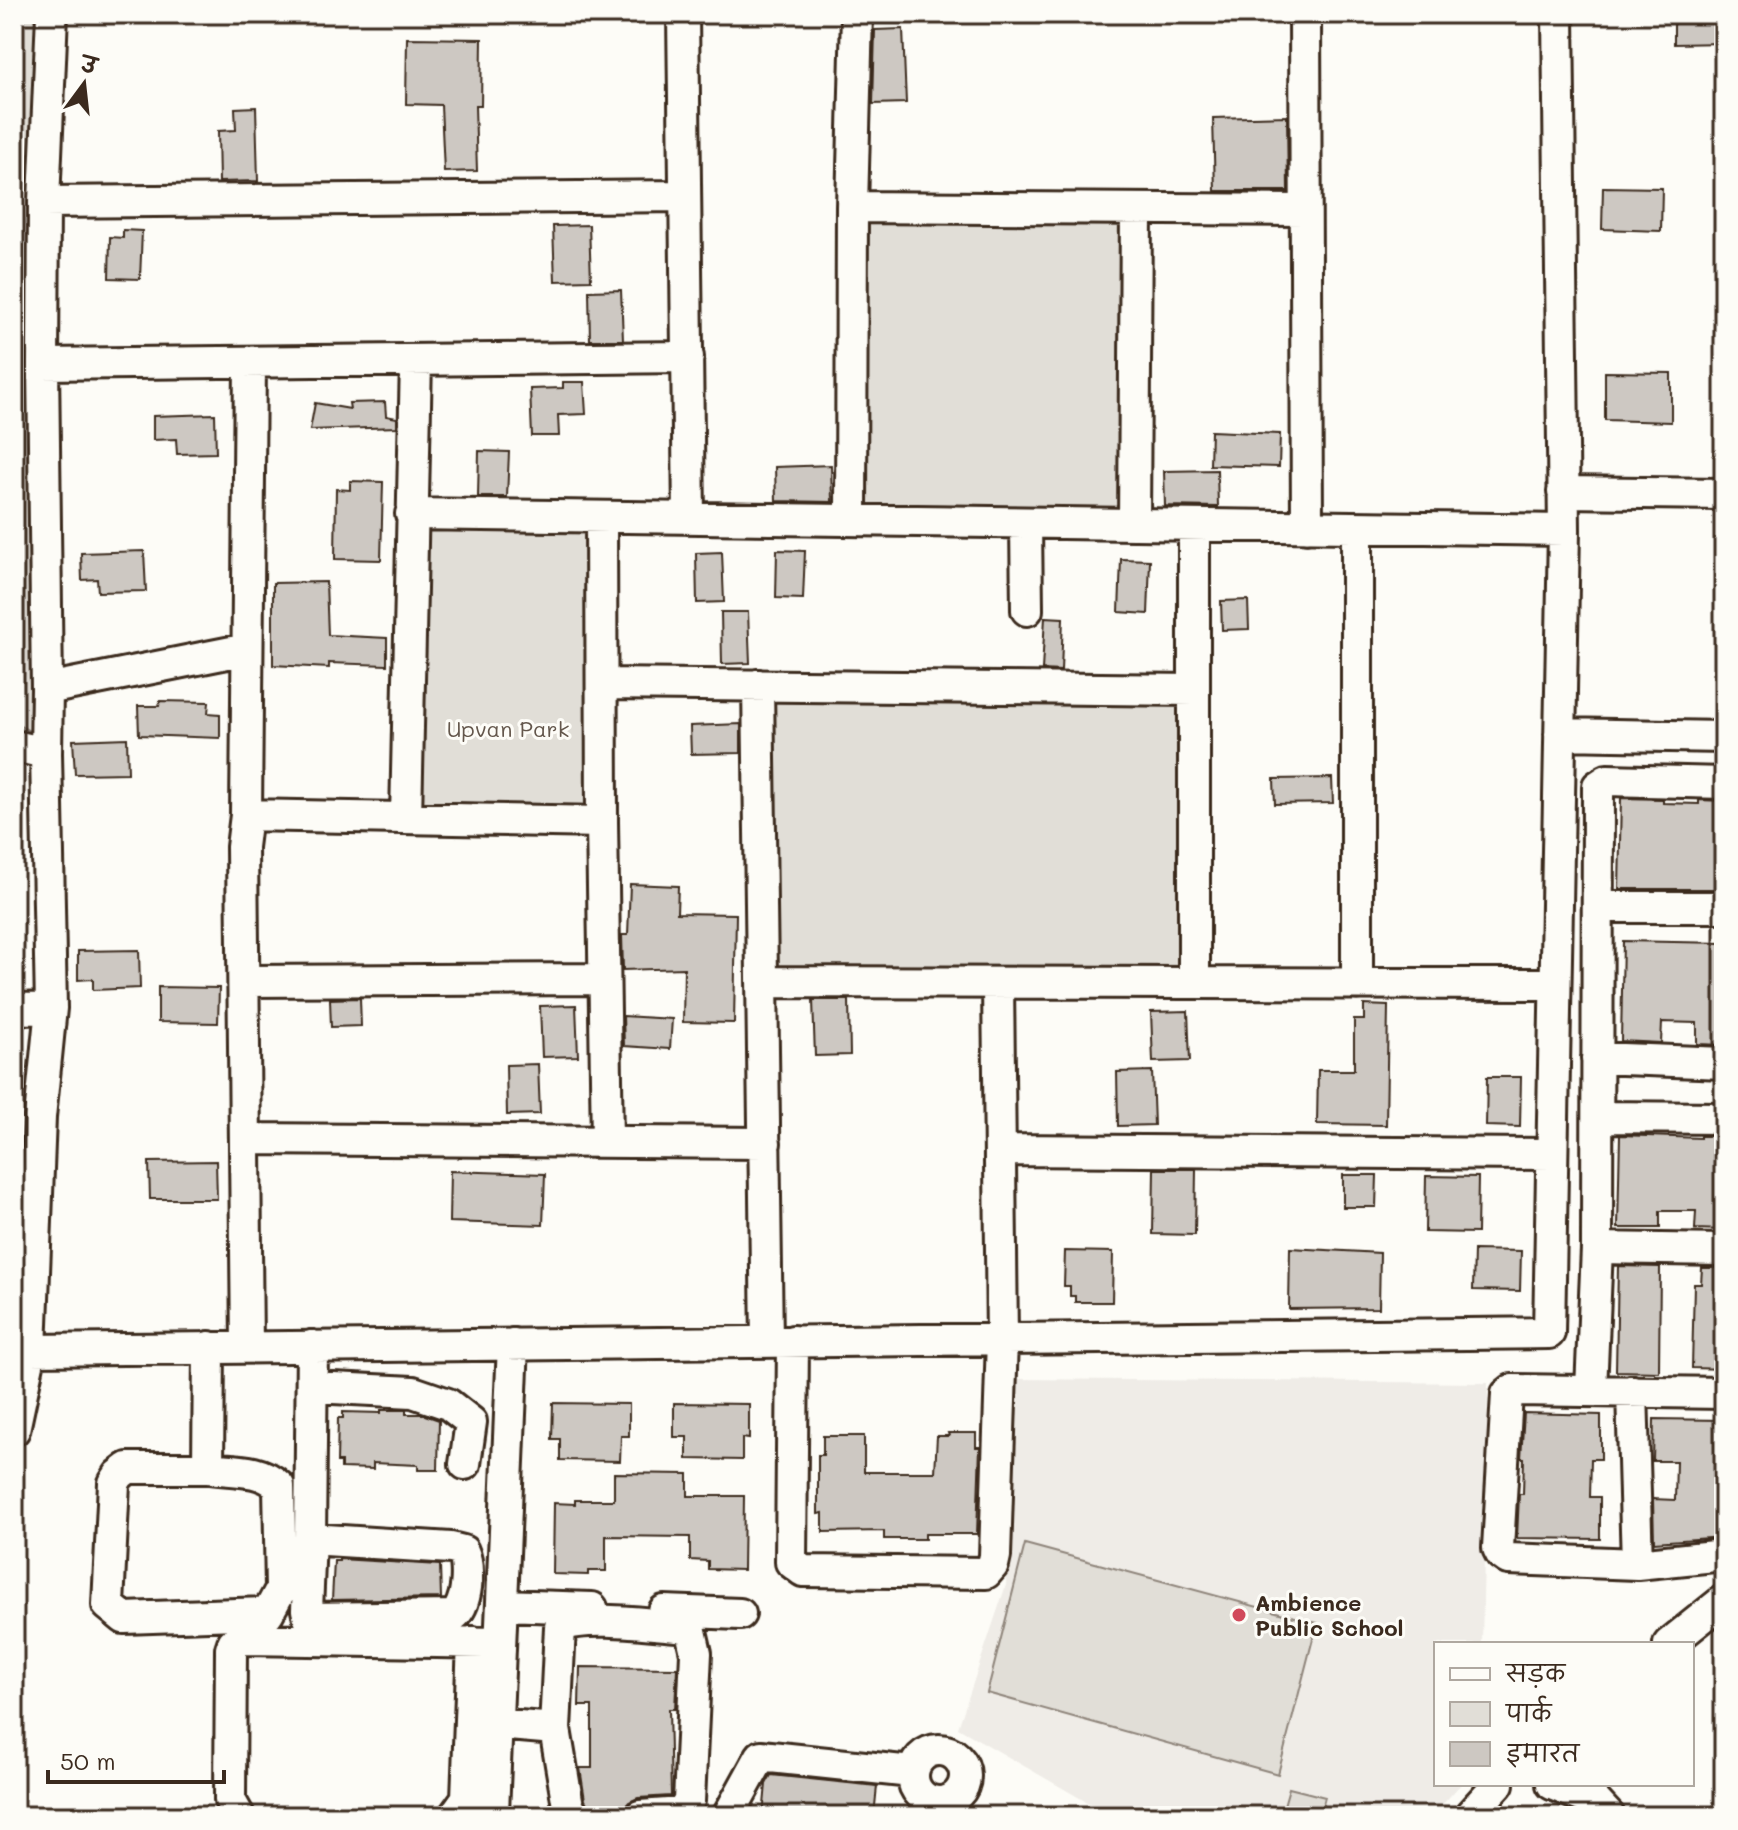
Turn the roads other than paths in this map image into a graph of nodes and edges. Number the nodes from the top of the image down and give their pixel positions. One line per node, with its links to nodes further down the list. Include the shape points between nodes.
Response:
1 (52, 14): 7 (street)
2 (683, 14): 6 (street)
3 (857, 14): 8 (street)
4 (1305, 14): 10 (street)
5 (1558, 14): 15 (street)
6 (685, 196): 7 (street); 11 (street)
7 (44, 202): 14 (street)
8 (852, 207): 9 (street); 20 (street)
9 (1136, 209): 10 (street); 22 (street)
10 (1305, 210): 24 (street)
11 (688, 357): 12 (street); 19 (street)
12 (416, 360): 13 (street); 17 (street)
13 (250, 362): 14 (street); 28 (street)
14 (43, 364): 31 (street)
15 (1563, 492): 16 (street); 26 (street)
16 (1724, 494)
17 (411, 514): 18 (street); 39 (street)
18 (601, 517): 19 (street); 29 (street)
19 (689, 518): 20 (street)
20 (851, 520): 21 (street)
21 (1026, 523): 22 (street); 27 (street)
22 (1134, 524): 23 (street)
23 (1194, 525): 24 (street); 32 (street)
24 (1307, 527): 25 (street)
25 (1357, 528): 26 (street); 48 (street)
26 (1564, 530): 33 (street)
27 (1027, 610)
28 (247, 649): 31 (street); 38 (street)
29 (602, 684): 30 (street); 40 (street)
30 (758, 685): 32 (street); 45 (street)
31 (47, 689): 36 (street)
32 (1194, 690): 47 (street)
33 (1560, 734): 34 (street); 49 (street)
34 (1724, 737)
35 (14, 746): 36 (street)
36 (46, 753): 50 (street)
37 (1724, 783): 41 (street, via 1600,783)
38 (246, 815): 39 (street); 44 (street)
39 (406, 818): 40 (street)
40 (602, 822): 43 (street)
41 (1599, 907): 42 (street); 52 (street)
42 (1724, 907)
43 (604, 979): 44 (street); 58 (street)
44 (244, 981): 57 (street)
45 (762, 982): 46 (street); 59 (street)
46 (998, 983): 47 (street); 60 (street)
47 (1194, 983): 48 (street)
48 (1357, 984): 49 (street)
49 (1555, 984): 54 (street)
50 (51, 1008): 51 (street); 62 (street, via 40,1117)
51 (14, 1009)
52 (1597, 1058): 53 (street); 55 (street)
53 (1724, 1063)
54 (1553, 1096): 55 (street); 61 (street)
55 (1598, 1108): 56 (street); 63 (street)
56 (1724, 1118)
57 (246, 1139): 58 (street); 70 (street)
58 (607, 1142): 59 (street)
59 (765, 1143): 66 (street)
60 (1000, 1150): 61 (street); 65 (street)
61 (1552, 1154): 65 (street, via 1549,1333)
62 (26, 1184): 71 (street)
63 (1597, 1248): 64 (street); 73 (street)
64 (1724, 1250)
65 (1002, 1339): 66 (street); 66 (street, via 995,1556 986,1573 803,1571 791,1562)
66 (780, 1341): 67 (street)
67 (513, 1344): 68 (street); 83 (street)
68 (312, 1346): 70 (street); 72 (street)
69 (209, 1347): 70 (street); 71 (street); 78 (street)
70 (247, 1347)
71 (31, 1350): 76 (street)
72 (313, 1387): 77 (street, via 413,1392 448,1404 471,1422); 79 (street)
73 (1591, 1390): 74 (street); 81 (street, via 1507,1394 1498,1548 1508,1559)
74 (1632, 1391): 75 (street); 81 (street)
75 (1724, 1393)
76 (14, 1430)
77 (465, 1464)
78 (208, 1468): 78 (street, via 256,1473 279,1486 277,1600 268,1613 124,1618 108,1605 114,1483 128,1468)
79 (310, 1539): 79 (street, via 309,1618 453,1616 463,1606 463,1551)
80 (1724, 1555): 81 (street)
81 (1637, 1564)
82 (1723, 1602): 85 (street)
83 (502, 1605): 84 (street); 86 (street)
84 (740, 1614)
85 (1672, 1642)
86 (487, 1643): 87 (street); 94 (street, via 233,1643 230,1800); 95 (street, via 467,1798)
87 (496, 1724): 88 (street); 93 (street)
88 (555, 1729): 96 (street); 97 (street, via 560,1627 591,1621 691,1631 696,1653 689,1801 682,1813)
89 (912, 1772): 92 (street, via 915,1789); 92 (street, via 921,1757 936,1750 960,1760 965,1777 960,1793); 98 (street, via 761,1756)
90 (1496, 1786): 99 (street)
91 (1557, 1786): 100 (street, via 1596,1802)
92 (936, 1809)
93 (493, 1812)
94 (239, 1816)
95 (454, 1816)
96 (574, 1816)
97 (640, 1816)
98 (728, 1816)
99 (1469, 1816)
100 (1609, 1816)

